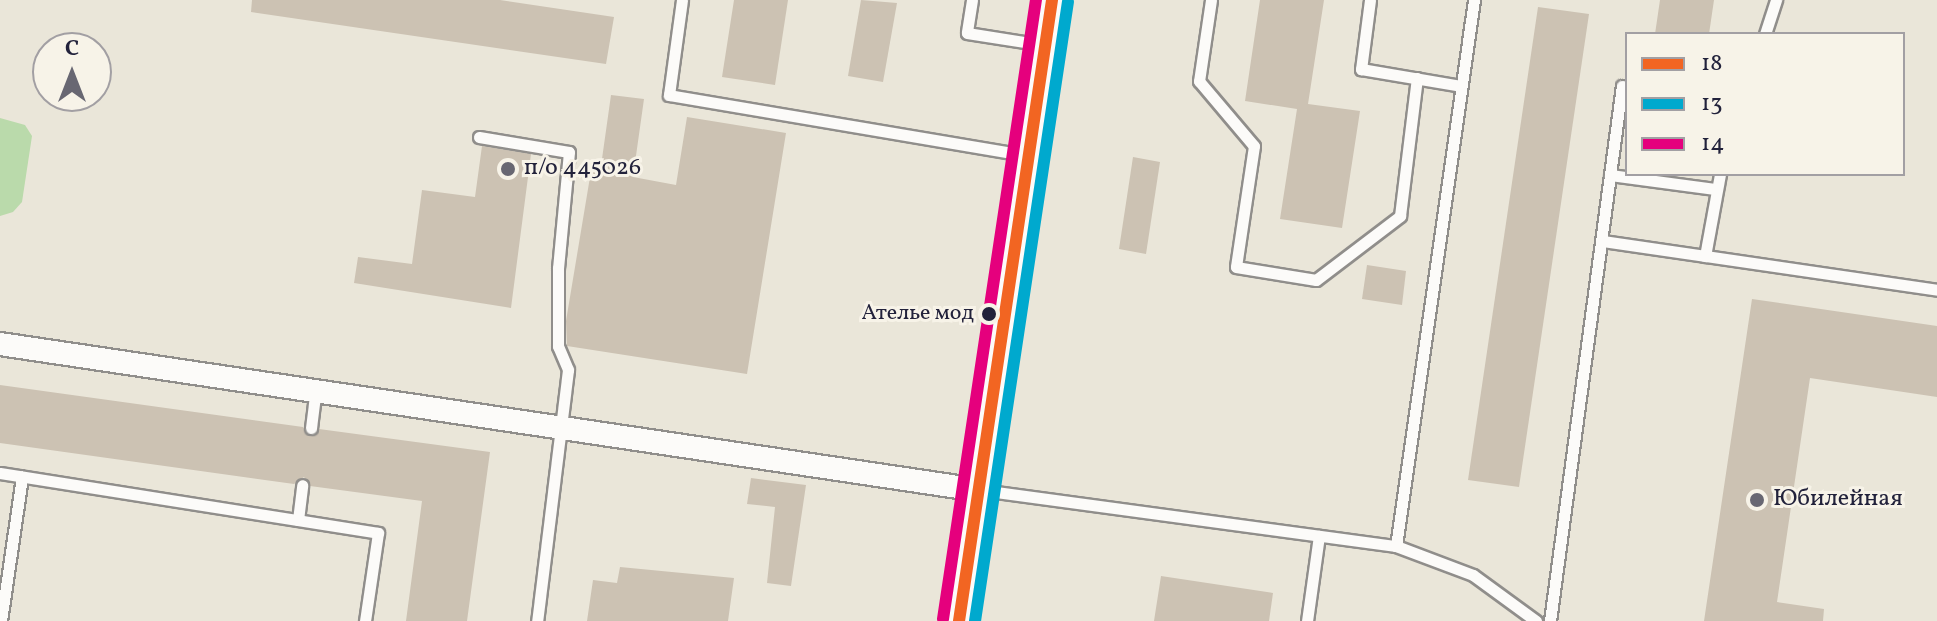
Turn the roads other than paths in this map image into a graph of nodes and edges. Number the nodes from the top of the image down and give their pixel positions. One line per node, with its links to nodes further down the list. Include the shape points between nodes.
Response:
1 (682, 0): 14 (lane, via 669,95)
2 (972, 0): 9 (lane, via 967,33)
3 (1052, 0): 9 (main road)
4 (1211, 0): 10 (lane, via 1199,81 1254,146 1236,267 1316,280 1400,216)
5 (1370, 0): 10 (lane, via 1361,69)
6 (1474, 0): 11 (lane)
7 (1776, 0): 8 (lane)
8 (1766, 32)
9 (1046, 45): 14 (main road)
10 (1417, 78): 11 (lane)
11 (1461, 86): 31 (lane)
12 (1622, 86): 15 (lane)
13 (479, 137): 24 (lane, via 569,152 558,268 558,346 568,370)
14 (1030, 156): 28 (main road)
15 (1610, 175): 17 (lane); 18 (lane)
16 (1719, 176): 17 (lane)
17 (1715, 189): 19 (lane)
18 (1603, 241): 19 (lane); 38 (lane)
19 (1705, 256): 20 (lane)
20 (1937, 290)
21 (0, 344): 22 (street)
22 (316, 390): 23 (lane); 24 (street)
23 (311, 428)
24 (561, 430): 28 (street); 34 (lane)
25 (0, 473): 26 (lane)
26 (22, 477): 29 (lane); 32 (lane)
27 (302, 485): 29 (lane)
28 (978, 490): 30 (lane); 35 (main road)
29 (298, 520): 33 (lane, via 378,533)
30 (1319, 536): 31 (lane); 36 (lane)
31 (1396, 546): 37 (lane, via 1473,575)
32 (1, 621)
33 (365, 621)
34 (537, 621)
35 (959, 621)
36 (1307, 621)
37 (1536, 621)
38 (1550, 621)

